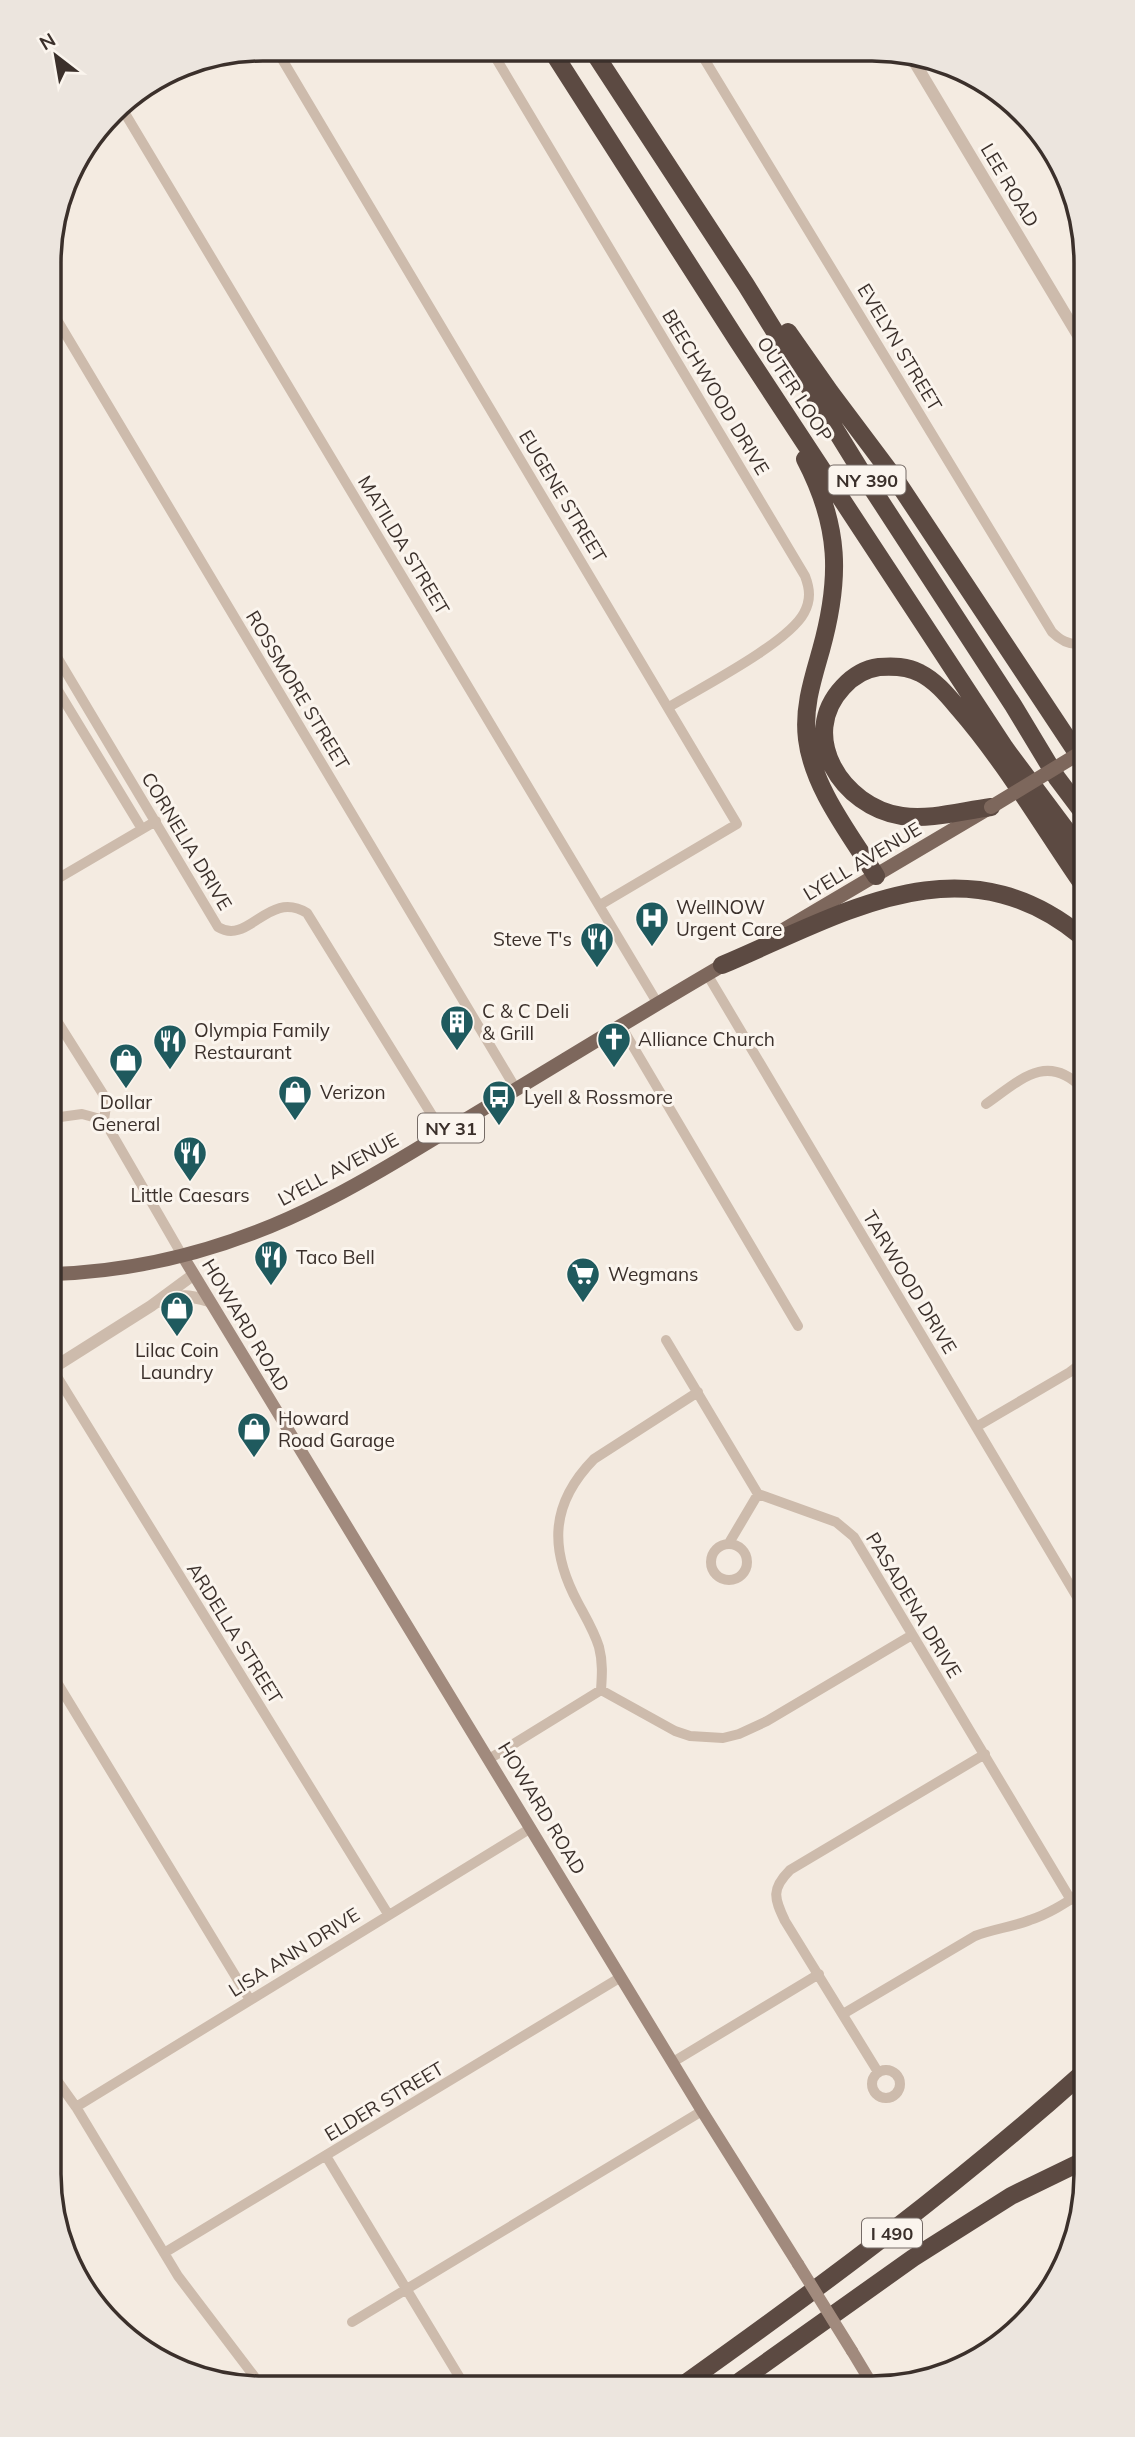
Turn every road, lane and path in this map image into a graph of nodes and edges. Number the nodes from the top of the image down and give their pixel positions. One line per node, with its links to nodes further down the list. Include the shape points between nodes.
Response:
1 (283, 61): 16 (street, EUGENE STREET)
2 (498, 61): 16 (street, BEECHWOOD DRIVE, via 809,587 804,612 787,634)
3 (558, 61): 11 (highway, OUTER LOOP / NY 390)
4 (600, 61): 8 (highway, OUTER LOOP / NY 390)
5 (706, 61): 12 (street, EVELYN STREET, via 1052,632)
6 (917, 67): 10 (street, LEE ROAD)
7 (126, 116): 28 (street, MATILDA STREET)
8 (746, 285): 18 (highway, via 776,314 896,480); 20 (highway, OUTER LOOP / NY 390)
9 (62, 328): 35 (street, ROSSMORE STREET)
10 (1074, 329)
11 (737, 340): 14 (highway, OUTER LOOP / NY 390); 27 (highway, via 812,472 830,526 834,595 806,715 807,738 825,791)
12 (1074, 645)
13 (62, 665): 22 (street, CORNELIA DRIVE)
14 (971, 696): 17 (highway); 24 (highway, OUTER LOOP / NY 390)
15 (62, 697): 23 (street)
16 (670, 708): 28 (street, EUGENE STREET, via 737,824)
17 (975, 726): 21 (highway, via 920,673 897,666 873,668 852,676 836,694 825,715 825,750 839,780 853,793 899,816 924,818); 25 (highway)
18 (1074, 750)
19 (1074, 757): 21 (main road, LYELL AVENUE / NY 31, bridge)
20 (1074, 799)
21 (991, 807): 27 (main road, LYELL AVENUE / NY 31)
22 (156, 821): 23 (street); 39 (street, CORNELIA DRIVE, via 218,927 226,932 236,932 281,906 307,913)
23 (142, 829): 26 (street)
24 (1074, 840)
25 (1074, 871)
26 (62, 876)
27 (876, 876): 30 (main road, LYELL AVENUE / NY 31)
28 (600, 905): 31 (street, MATILDA STREET)
29 (1074, 930): 30 (highway, via 1043,910 1001,894 935,888 870,904)
30 (715, 970): 31 (main road, LYELL AVENUE / NY 31); 51 (street, TARWOOD DRIVE)
31 (658, 1004): 32 (main road, LYELL AVENUE / NY 31)
32 (621, 1026): 35 (main road, LYELL AVENUE / NY 31); 45 (street)
33 (62, 1028): 38 (street, via 103,1094)
34 (1074, 1080): 36 (street, via 1062,1073 1039,1072)
35 (516, 1089): 39 (main road, LYELL AVENUE / NY 31)
36 (986, 1104)
37 (62, 1117): 38 (street, via 82,1114)
38 (104, 1120): 40 (street)
39 (443, 1133): 40 (main road, LYELL AVENUE / NY 31, via 313,1207 254,1233)
40 (182, 1255): 41 (main road, NY 31, via 108,1271); 42 (main road, HOWARD ROAD)
41 (61, 1274)
42 (193, 1275): 43 (main road, HOWARD ROAD); 44 (street)
43 (209, 1301): 44 (street, via 178,1295); 59 (main road, HOWARD ROAD)
44 (151, 1306): 47 (street)
45 (798, 1326)
46 (666, 1340): 50 (street)
47 (61, 1364)
48 (1073, 1369): 51 (street)
49 (61, 1383): 63 (street, ARDELLA STREET)
50 (698, 1392): 52 (street); 56 (street, via 594,1459 563,1504 557,1551 599,1648)
51 (976, 1427): 54 (street, TARWOOD DRIVE)
52 (758, 1494): 53 (street); 55 (street, PASADENA DRIVE, via 844,1528 854,1537)
53 (729, 1543)
54 (1073, 1591)
55 (912, 1635): 56 (street, via 767,1721 723,1738 675,1731); 58 (street, PASADENA DRIVE)
56 (601, 1690): 59 (street)
57 (61, 1691): 66 (street)
58 (985, 1754): 62 (street, PASADENA DRIVE); 64 (street, via 790,1870 779,1882 777,1905)
59 (489, 1759): 60 (main road, HOWARD ROAD)
60 (531, 1828): 63 (street, LISA ANN DRIVE); 65 (main road, HOWARD ROAD)
61 (1073, 1898): 62 (street)
62 (1070, 1900): 67 (street, via 1027,1921 975,1936)
63 (388, 1914): 66 (street, LISA ANN DRIVE)
64 (818, 1974): 67 (street); 68 (street)
65 (621, 1976): 68 (main road, HOWARD ROAD); 74 (street, ELDER STREET)
66 (250, 2000): 72 (street, LISA ANN DRIVE)
67 (843, 2014): 69 (street)
68 (673, 2062): 73 (main road, HOWARD ROAD)
69 (878, 2072)
70 (1073, 2082): 83 (highway, I 490, via 918,2213)
71 (61, 2086): 72 (street)
72 (76, 2107): 78 (street)
73 (702, 2111): 79 (street); 85 (main road, HOWARD ROAD, bridge)
74 (326, 2156): 78 (street, ELDER STREET); 79 (street)
75 (1073, 2158): 77 (highway)
76 (1073, 2166): 77 (highway, I 490)
77 (1011, 2196): 84 (highway, I 490, via 913,2258)
78 (164, 2253): 81 (street)
79 (406, 2289): 80 (street); 82 (street)
80 (352, 2322)
81 (253, 2375)
82 (459, 2376)
83 (695, 2376)
84 (747, 2376)
85 (867, 2376)

